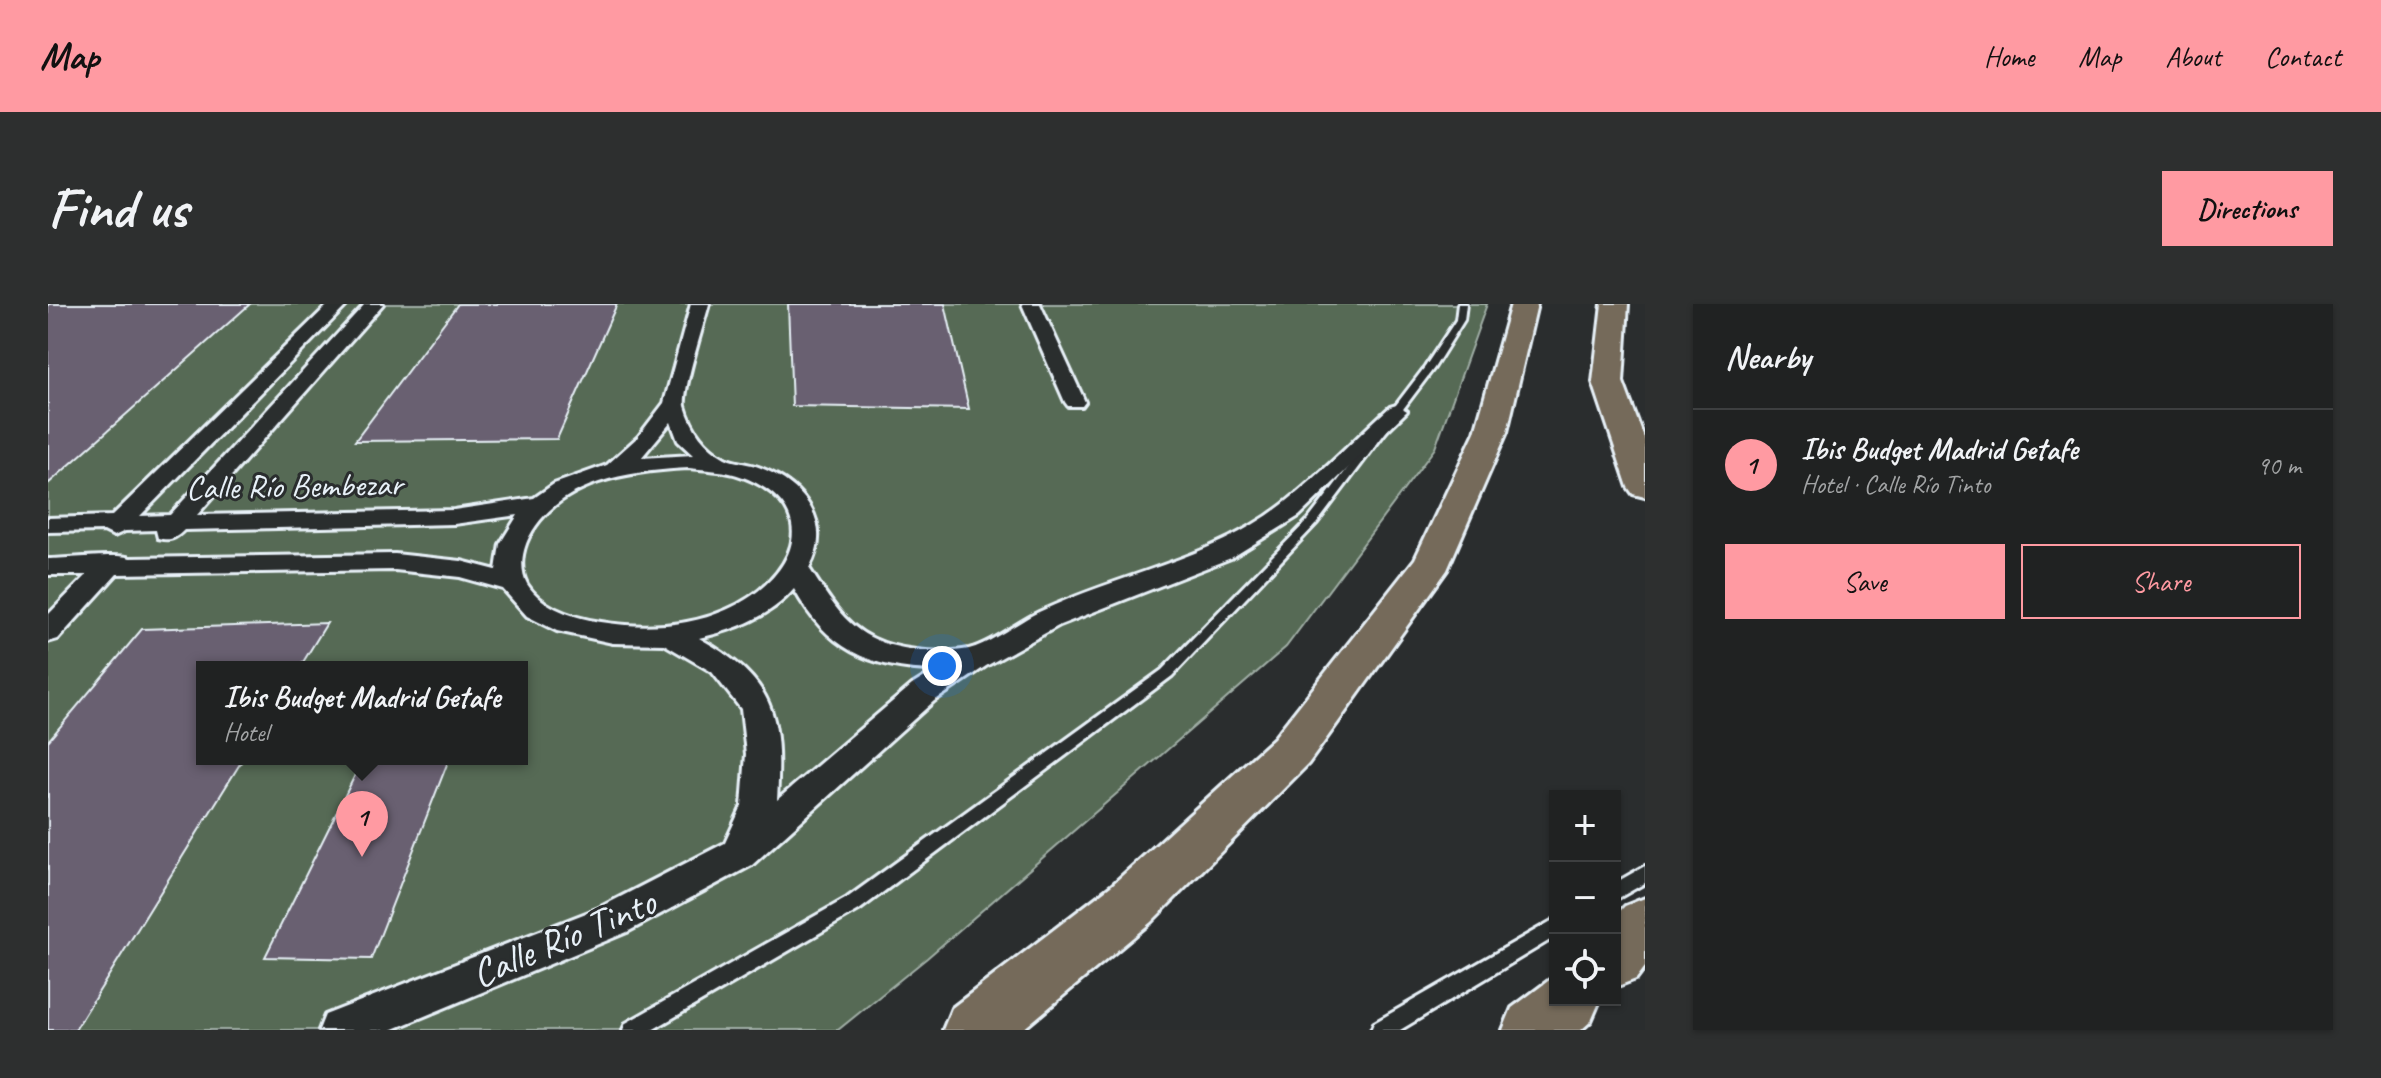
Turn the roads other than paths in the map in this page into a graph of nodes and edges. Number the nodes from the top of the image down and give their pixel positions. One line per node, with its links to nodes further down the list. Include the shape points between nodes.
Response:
1 (339, 304): 15 (street)
2 (374, 304): 16 (street)
3 (700, 304): 9 (street)
4 (1031, 304): 8 (street)
5 (1462, 304): 10 (lane, via 1460,320)
6 (1524, 304): 34 (highway, via 1491,432 1433,562 1301,738 1131,904)
7 (1615, 304): 13 (highway, via 1608,382)
8 (1075, 402)
9 (674, 403): 11 (street, via 689,441); 12 (street, via 646,442)
10 (1397, 411): 24 (street, Calle Río Tinto, via 1290,511 1222,552 1050,618); 33 (lane, via 1313,521 1167,673 853,904)
11 (719, 464): 12 (street, via 654,462); 20 (street, via 751,472 796,502 807,523 807,548)
12 (616, 469): 14 (street, via 576,483)
13 (1645, 487)
14 (541, 504): 16 (street, Calle Río Bembezar, via 454,517); 21 (street, via 518,530 508,557)
15 (120, 523): 16 (street, Calle Río Bembezar); 17 (street, Calle Río Bembezar); 19 (street, via 93,549)
16 (176, 523): 19 (street, via 155,547)
17 (48, 525)
18 (48, 567): 19 (street)
19 (109, 567): 21 (street, via 395,562 461,569); 22 (street)
20 (797, 570): 23 (street, via 745,612); 24 (street, via 824,615 860,646 913,661)
21 (513, 583): 23 (street, via 532,606 565,625 617,636)
22 (48, 632)
23 (668, 634): 25 (street, via 723,665 756,706 763,754 759,806)
24 (975, 659): 25 (street, Calle Río Tinto, via 923,693)
25 (739, 854): 32 (street, Calle Río Tinto, via 613,920)
26 (1645, 874): 27 (lane)
27 (1621, 888)
28 (1645, 924): 30 (highway)
29 (1549, 931): 35 (lane)
30 (1621, 952)
31 (1562, 1006): 36 (highway)
32 (340, 1030)
33 (633, 1030)
34 (974, 1030)
35 (1381, 1030)
36 (1534, 1030)

